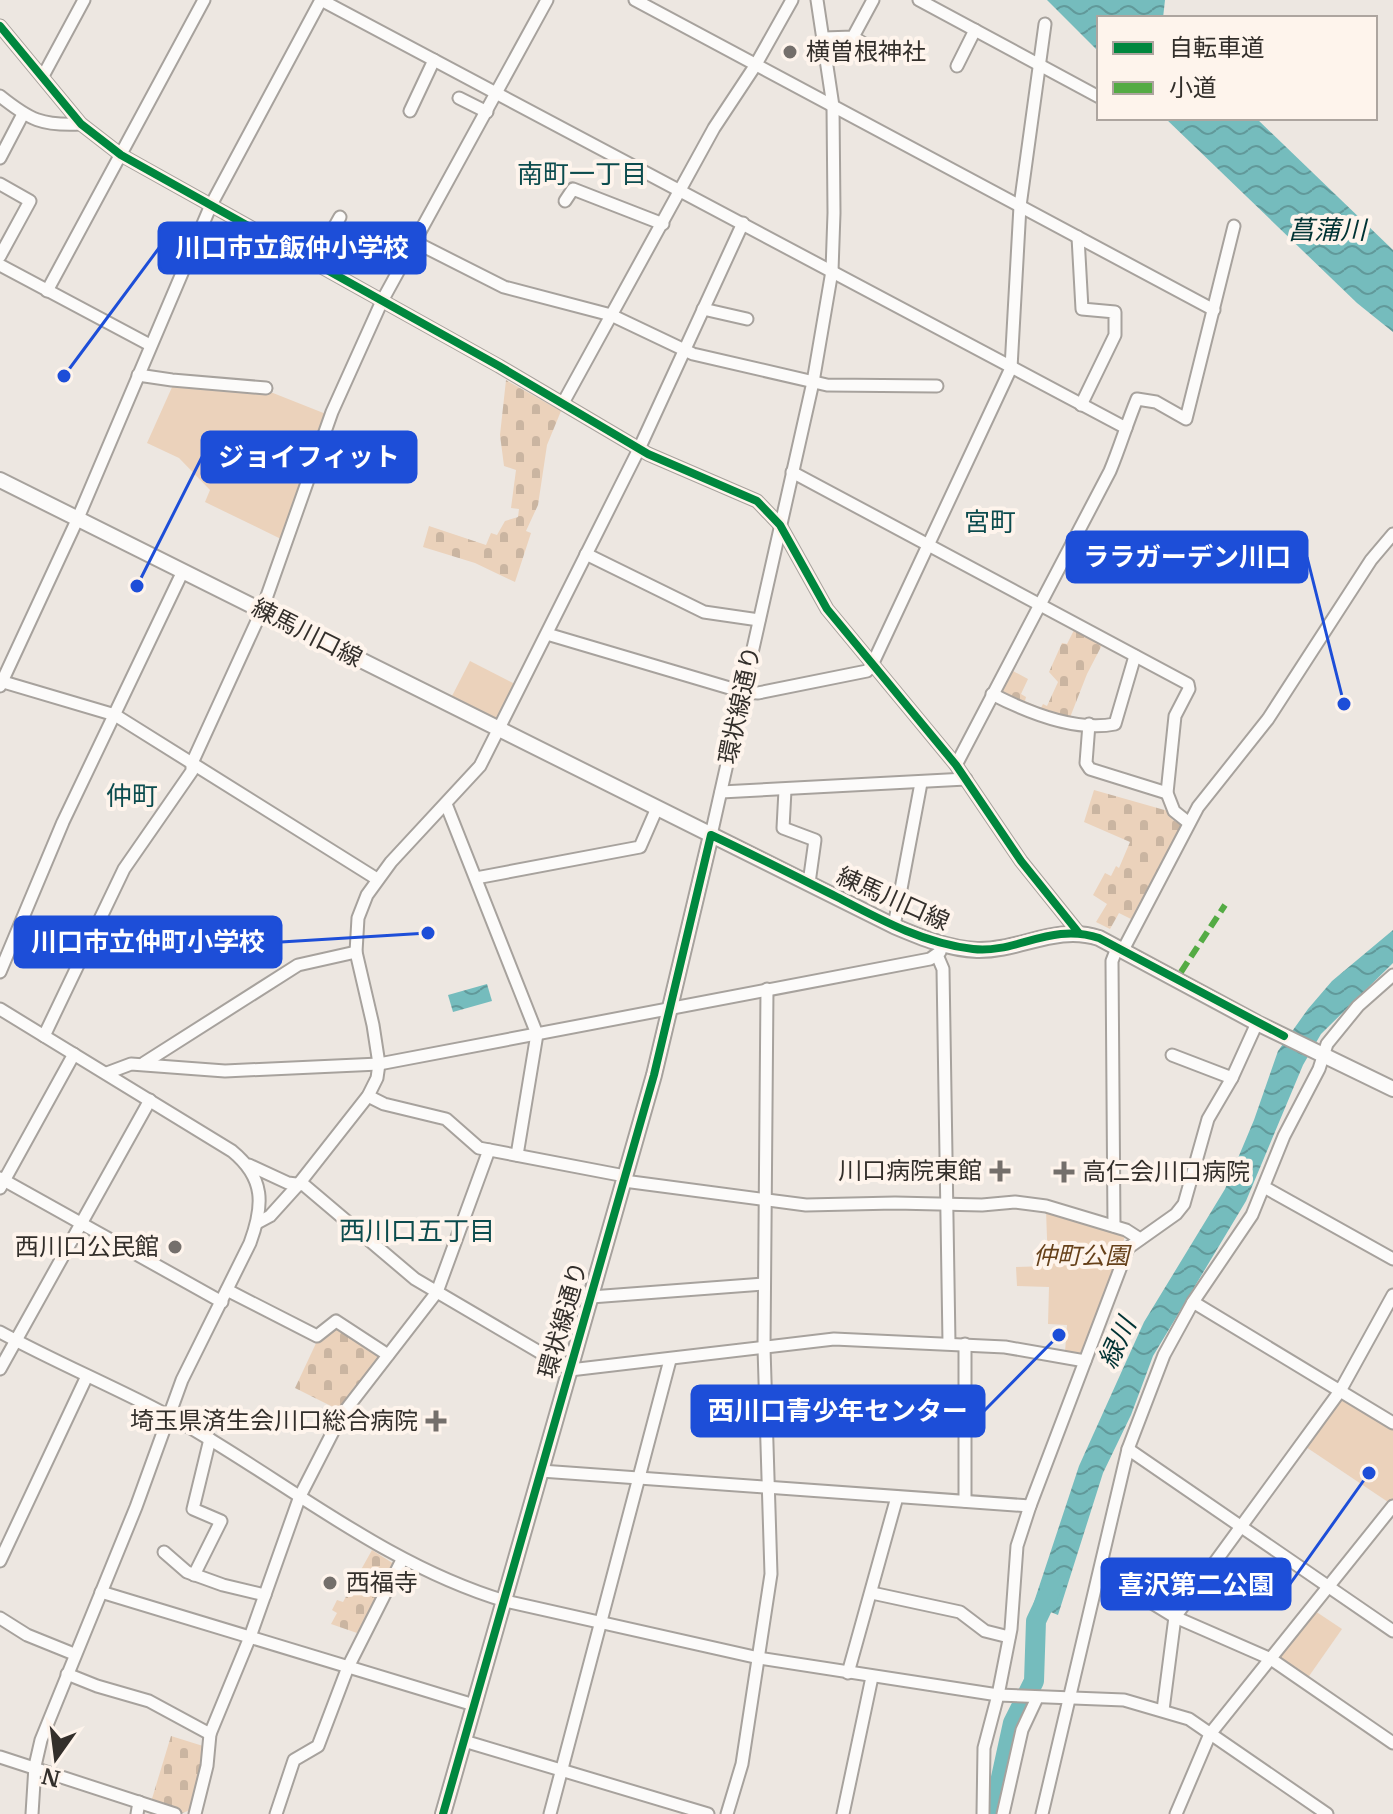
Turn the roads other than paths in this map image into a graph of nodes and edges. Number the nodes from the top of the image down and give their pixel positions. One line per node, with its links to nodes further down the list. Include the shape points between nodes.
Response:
1 (84, 0): 20 (street)
2 (204, 0): 30 (street)
3 (321, 0): 16 (street); 35 (street)
4 (547, 0): 21 (street)
5 (635, 0): 18 (street)
6 (792, 0): 18 (street)
7 (817, 0): 14 (street, 環状線通り)
8 (873, 0): 13 (street)
9 (919, 0): 12 (street)
10 (1045, 24): 17 (street)
11 (0, 26): 20 (street)
12 (975, 30): 17 (street); 19 (street)
13 (853, 37): 14 (street); 15 (street)
14 (824, 38): 25 (street, 環状線通り)
15 (880, 54)
16 (434, 60): 21 (street); 26 (street)
17 (1038, 64): 23 (street); 36 (street)
18 (755, 66): 25 (street); 33 (street)
19 (957, 66)
20 (43, 76): 29 (street)
21 (497, 93): 27 (street); 33 (street)
22 (0, 96): 28 (street)
23 (1097, 96)
24 (459, 98): 27 (street)
25 (833, 106): 36 (street); 46 (street, 環状線通り)
26 (410, 111)
27 (487, 112): 42 (street)
28 (23, 114): 29 (street, via 33,120); 31 (street)
29 (81, 124): 30 (street)
30 (121, 155): 35 (street); 47 (street)
31 (0, 158)
32 (0, 184): 43 (street, via 30,201)
33 (681, 190): 38 (street); 39 (street)
34 (565, 201): 39 (street, via 573,189)
35 (211, 205): 44 (street); 53 (street)
36 (1020, 206): 41 (street); 55 (street)
37 (340, 217): 44 (street)
38 (743, 223): 46 (street); 49 (street)
39 (663, 224): 51 (street)
40 (1234, 226): 50 (street)
41 (1078, 237): 50 (street); 61 (street, via 1082,309 1115,312 1115,335)
42 (415, 242): 48 (street); 51 (street, via 504,287)
43 (0, 256)
44 (314, 263): 48 (street)
45 (0, 265): 47 (street)
46 (832, 271): 55 (street); 57 (street, 環状線通り)
47 (47, 291): 53 (street)
48 (382, 301): 60 (street); 73 (street, via 332,412)
49 (703, 309): 52 (street); 54 (street)
50 (1214, 310): 62 (street, via 1186,419 1156,402 1137,399)
51 (611, 315): 54 (street); 60 (street)
52 (747, 319)
53 (150, 345): 56 (street)
54 (685, 350): 57 (street); 63 (street)
55 (1011, 368): 61 (street); 69 (street)
56 (138, 375): 59 (street); 66 (street)
57 (813, 382): 58 (street); 64 (street, 環状線通り)
58 (937, 386)
59 (266, 388)
60 (563, 403): 63 (street)
61 (1081, 405): 62 (street)
62 (1126, 428): 72 (street, via 1110,471)
63 (639, 449): 67 (street, via 757,501); 70 (street)
64 (792, 472): 67 (street, 環状線通り); 69 (street)
65 (0, 480): 66 (main road, 練馬川口線)
66 (78, 518): 71 (main road, 練馬川口線); 78 (street)
67 (780, 525): 74 (street, 環状線通り); 77 (street, via 827,609)
68 (1393, 534): 93 (street, via 1268,719)
69 (928, 544): 72 (street); 77 (street)
70 (586, 554): 74 (street, via 704,612); 75 (street)
71 (183, 571): 73 (main road, 練馬川口線); 81 (street)
72 (1039, 603): 76 (street); 80 (street)
73 (262, 610): 83 (main road, 練馬川口線); 84 (street)
74 (759, 620): 79 (street, 環状線通り)
75 (547, 634): 79 (street); 83 (street)
76 (1135, 656): 82 (street, via 1115,724); 90 (street, via 1188,684 1175,716)
77 (872, 665): 79 (street, via 867,671); 85 (street)
78 (1, 683): 81 (street)
79 (743, 692): 89 (street, 環状線通り)
80 (992, 694): 82 (street, via 1021,709); 85 (street)
81 (115, 715): 84 (street); 103 (street)
82 (1089, 724): 90 (street, via 1090,769)
83 (500, 728): 91 (street, via 480,766); 92 (main road, 練馬川口線)
84 (192, 763): 96 (street); 110 (street, via 192,771 124,869)
85 (956, 765): 86 (street)
86 (966, 779): 87 (street); 99 (street, via 1029,872)
87 (921, 783): 88 (street); 98 (street)
88 (785, 790): 89 (street); 97 (street, via 783,828 815,840)
89 (721, 792): 94 (street, 環状線通り)
90 (1167, 793): 93 (street, via 1174,811)
91 (446, 804): 95 (street); 96 (street)
92 (657, 808): 94 (main road, 練馬川口線); 95 (street, via 640,847)
93 (1189, 823): 100 (street)
94 (711, 835): 97 (main road, 練馬川口線); 106 (main road, 環状線通り)
95 (476, 878): 109 (street)
96 (377, 879): 102 (street, via 362,906)
97 (809, 883): 98 (main road, 練馬川口線)
98 (894, 926): 101 (main road, 練馬川口線)
99 (1078, 932): 100 (main road, 練馬川口線); 101 (main road, 練馬川口線, via 978,950)
100 (1120, 949): 108 (main road, 練馬川口線); 132 (street, via 1112,961)
101 (940, 950): 105 (street, via 930,959); 129 (street)
102 (356, 952): 114 (street, via 298,965); 115 (street)
103 (0, 972)
104 (1393, 975): 112 (street, via 1338,1028)
105 (767, 989): 106 (street); 128 (street)
106 (672, 1008): 109 (street); 124 (main road, 環状線通り)
107 (0, 1009): 110 (street)
108 (1257, 1023): 112 (main road, 練馬川口線); 117 (street)
109 (537, 1034): 115 (street); 122 (street)
110 (44, 1036): 111 (street)
111 (74, 1054): 116 (street); 125 (street)
112 (1320, 1054): 118 (main road, 練馬川口線); 127 (street)
113 (1172, 1055): 117 (street)
114 (144, 1064): 115 (street, via 225,1071); 116 (street)
115 (379, 1064): 119 (street)
116 (107, 1073): 120 (street)
117 (1232, 1078): 133 (street, via 1208,1119 1184,1204)
118 (1393, 1089)
119 (368, 1096): 121 (street, via 446,1119 479,1148); 126 (street)
120 (150, 1100): 123 (street); 131 (street)
121 (489, 1150): 122 (street); 137 (street)
122 (517, 1155): 124 (street)
123 (248, 1164): 126 (street); 130 (street, via 260,1200)
124 (624, 1178): 128 (street); 139 (main road, 環状線通り)
125 (1, 1182): 131 (street)
126 (298, 1185): 130 (street); 137 (street)
127 (1264, 1187): 134 (street); 141 (street, via 1252,1215)
128 (765, 1199): 129 (street, via 806,1205); 135 (street)
129 (947, 1205): 132 (street, via 1015,1202); 144 (street)
130 (257, 1223): 136 (street)
131 (81, 1224): 140 (street); 143 (street)
132 (1114, 1226): 133 (street)
133 (1140, 1239): 149 (street, via 1128,1248)
134 (1393, 1259)
135 (764, 1284): 139 (street); 146 (street)
136 (227, 1290): 140 (street); 147 (street, via 317,1336 336,1321)
137 (437, 1292): 147 (street); 151 (street)
138 (1393, 1295): 153 (street)
139 (591, 1297): 151 (main road, 環状線通り)
140 (222, 1302): 154 (street)
141 (1193, 1302): 153 (street); 157 (street, via 1168,1345)
142 (0, 1332): 143 (street)
143 (16, 1340): 150 (street); 152 (street)
144 (949, 1343): 145 (street); 146 (street, via 834,1339)
145 (965, 1344): 149 (street); 163 (street)
146 (764, 1348): 148 (street); 160 (street)
147 (388, 1355): 161 (street, via 341,1416)
148 (670, 1360): 151 (street); 159 (street)
149 (1085, 1361): 164 (street)
150 (0, 1369)
151 (570, 1370): 158 (main road, 環状線通り)
152 (87, 1376): 154 (street); 169 (street)
153 (1340, 1391): 155 (street); 166 (street)
154 (169, 1415): 156 (street); 173 (street)
155 (1393, 1423)
156 (210, 1439): 161 (street); 171 (street, via 193,1509 221,1521)
157 (1128, 1449): 166 (street); 170 (street)
158 (541, 1471): 159 (street); 176 (main road, 環状線通り)
159 (639, 1479): 160 (street); 179 (street)
160 (768, 1488): 162 (street); 184 (street, via 771,1574)
161 (300, 1496): 168 (street); 175 (street)
162 (897, 1497): 163 (street); 174 (street)
163 (965, 1501): 164 (street)
164 (1030, 1506): 182 (street, via 1017,1546)
165 (1393, 1506): 172 (street)
166 (1240, 1525): 172 (street); 177 (street)
167 (164, 1552): 171 (street)
168 (402, 1560): 176 (street); 186 (street)
169 (0, 1561)
170 (1100, 1571): 177 (street); 192 (street)
171 (194, 1575): 175 (street)
172 (1329, 1586): 180 (street); 185 (street)
173 (101, 1592): 181 (street); 183 (street)
174 (872, 1593): 182 (street, via 960,1612 985,1631); 187 (street)
175 (265, 1595): 181 (street)
176 (505, 1601): 179 (street); 193 (main road, 環状線通り)
177 (1175, 1617): 185 (street); 194 (street)
178 (0, 1618): 183 (street)
179 (601, 1623): 184 (street); 201 (street)
180 (1393, 1631)
181 (250, 1637): 186 (street); 195 (street)
182 (1009, 1637): 190 (street)
183 (74, 1654): 188 (street)
184 (759, 1658): 187 (street); 210 (street, via 742,1764)
185 (1271, 1659): 196 (street); 198 (street)
186 (348, 1667): 193 (street); 206 (street, via 318,1746 294,1760)
187 (848, 1673): 189 (street)
188 (67, 1674): 195 (street, via 149,1701); 200 (street)
189 (872, 1677): 190 (street); 211 (street)
190 (998, 1695): 191 (street); 212 (street, via 984,1748)
191 (1036, 1698): 192 (street); 213 (street, via 1022,1730)
192 (1069, 1699): 194 (street, via 1124,1700); 214 (street)
193 (474, 1705): 197 (main road, 環状線通り)
194 (1163, 1710): 196 (street)
195 (210, 1734): 205 (street)
196 (1210, 1734): 215 (street); 216 (street)
197 (464, 1741): 201 (street); 207 (main road, 環状線通り)
198 (1393, 1743)
199 (0, 1757): 200 (street)
200 (35, 1766): 202 (street); 203 (street)
201 (562, 1770): 208 (street); 209 (street)
202 (138, 1808): 204 (street)
203 (32, 1814)
204 (175, 1814)
205 (195, 1814)
206 (276, 1814)
207 (443, 1814)
208 (550, 1814)
209 (708, 1814)
210 (727, 1814)
211 (843, 1814)
212 (983, 1814)
213 (1003, 1814)
214 (1042, 1814)
215 (1176, 1814)
216 (1327, 1814)

